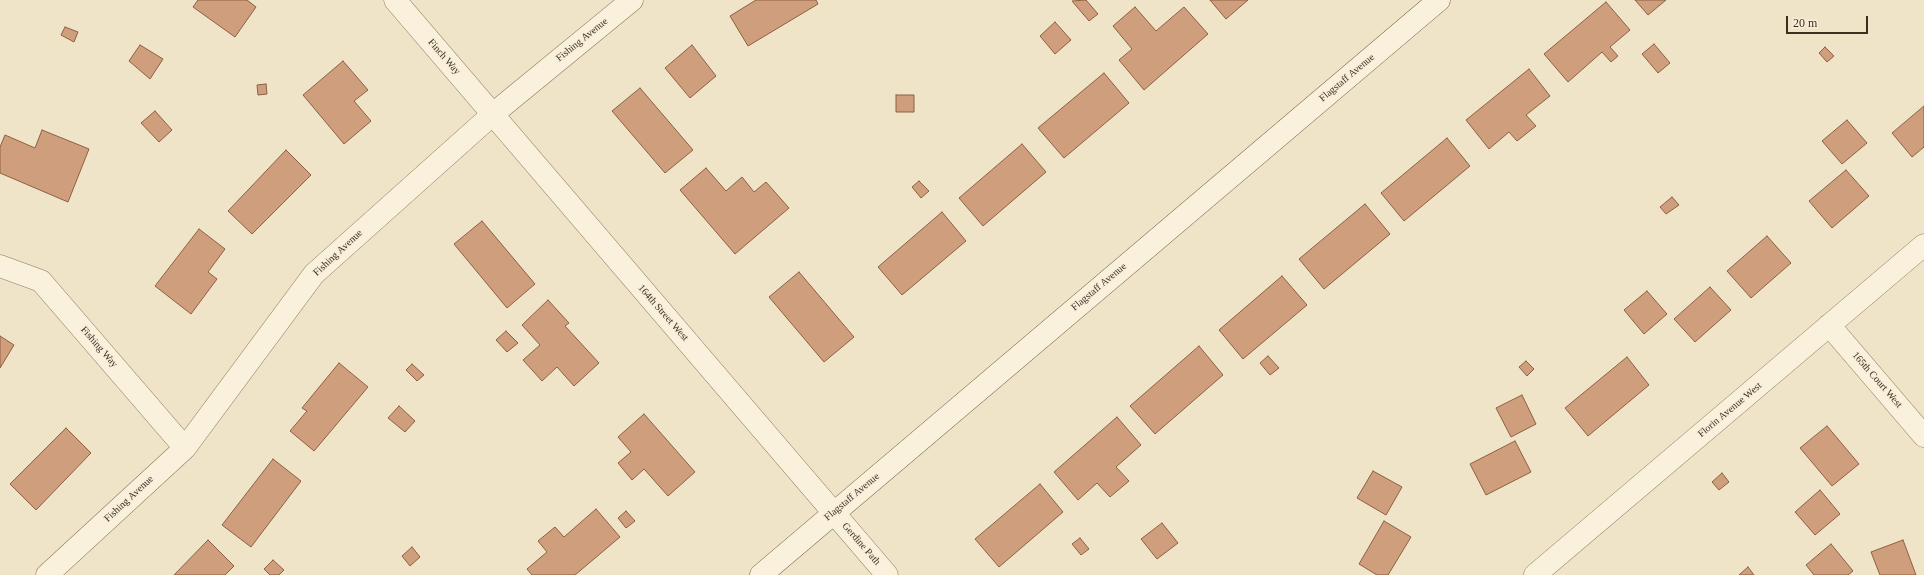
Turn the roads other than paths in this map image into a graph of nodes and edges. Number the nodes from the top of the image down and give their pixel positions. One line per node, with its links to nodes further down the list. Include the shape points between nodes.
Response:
1 (395, 0): 4 (street, Finch Way)
2 (632, 0): 4 (street, Fishing Avenue)
3 (1439, 0): 10 (street, Flagstaff Avenue)
4 (493, 114): 9 (street, Fishing Avenue, via 314,274); 10 (street, 164th Street West)
5 (1924, 245): 7 (street, Florin Avenue West)
6 (0, 266): 9 (street, Fishing Way, via 41,281)
7 (1830, 325): 8 (street, 165th Court West); 14 (street, Florin Avenue West)
8 (1924, 436)
9 (184, 448): 11 (street, Fishing Avenue)
10 (834, 512): 12 (street, Flagstaff Avenue); 13 (street, Gerdine Path)
11 (47, 575)
12 (761, 575)
13 (887, 575)
14 (1535, 575)

